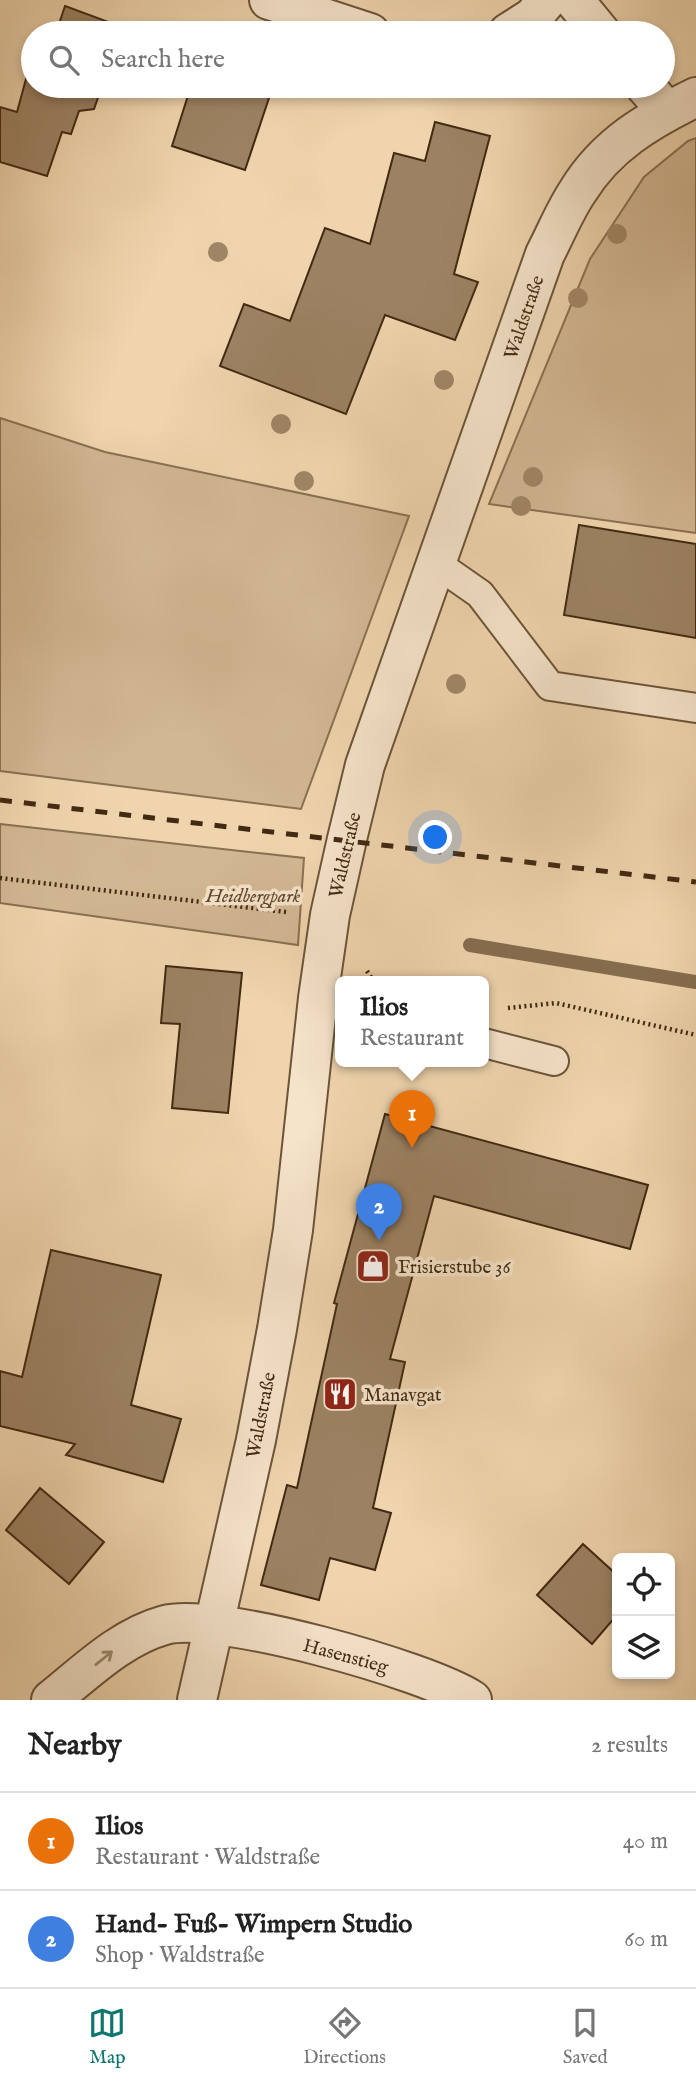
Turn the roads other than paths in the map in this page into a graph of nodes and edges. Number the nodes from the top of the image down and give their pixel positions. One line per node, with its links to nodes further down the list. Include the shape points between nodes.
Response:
1 (269, 0): 4 (street)
2 (547, 0): 5 (street)
3 (574, 0): 6 (street)
4 (333, 21)
5 (527, 21)
6 (591, 21)
7 (669, 98): 8 (street, Waldstraße, via 596,166 577,191 545,254)
8 (437, 564): 9 (lane, via 480,594 550,687); 10 (street, Waldstraße, via 365,765 330,915)
9 (696, 708)
10 (329, 1001): 13 (street, Waldstraße, via 277,1329)
11 (489, 1043): 12 (lane)
12 (554, 1061)
13 (214, 1623): 14 (street, Hasenstieg, one-way to 13, via 140,1633 169,1623); 15 (street, Waldstraße); 16 (street, Hasenstieg, via 382,1664 422,1676)
14 (51, 1700)
15 (197, 1700)
16 (472, 1700)

